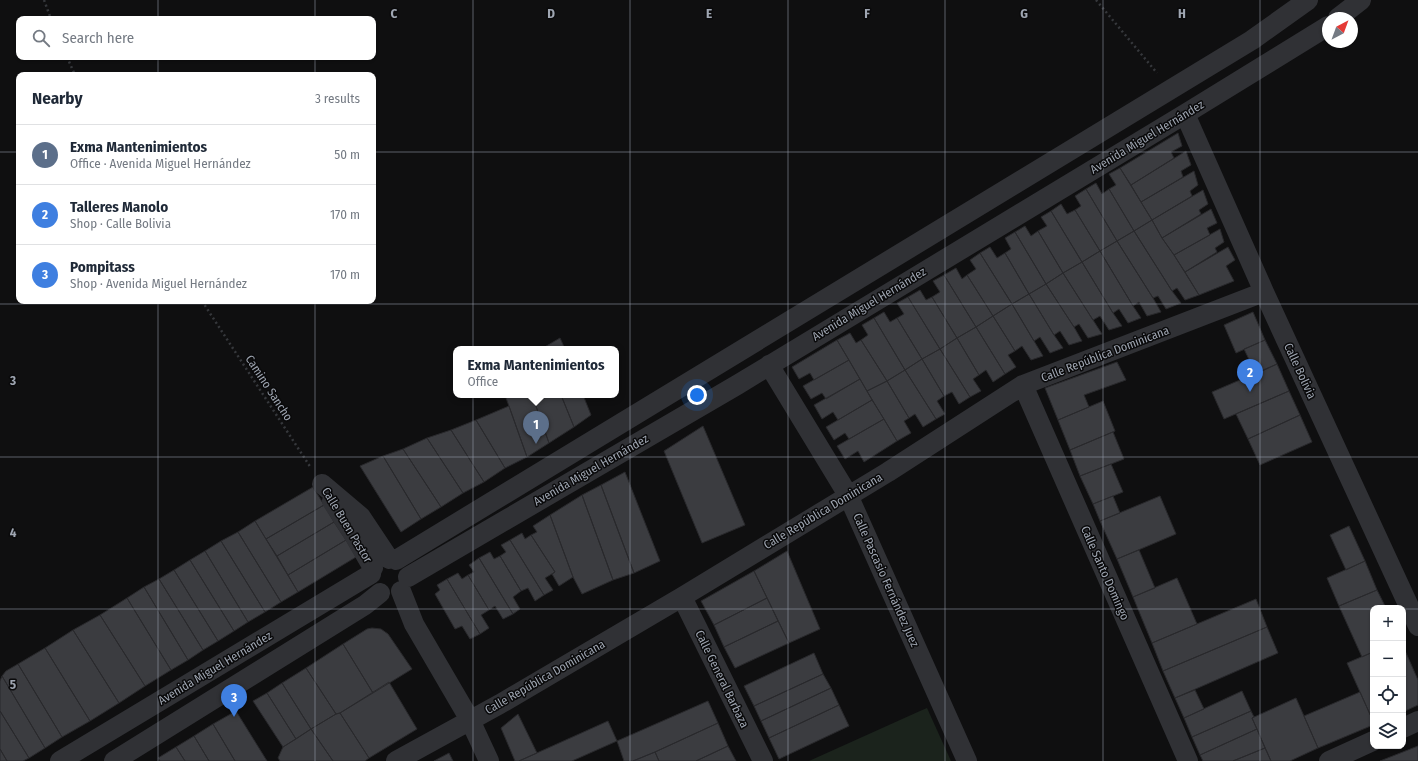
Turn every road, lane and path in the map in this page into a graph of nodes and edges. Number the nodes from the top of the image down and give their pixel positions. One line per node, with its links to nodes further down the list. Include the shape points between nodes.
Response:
1 (44, 0): 6 (path)
2 (1096, 0): 10 (path)
3 (1308, 0): 10 (street, Avenida Miguel Hernández, via 1252,40)
4 (1361, 0): 5 (street)
5 (1346, 12)
6 (51, 16)
7 (1322, 30): 11 (street, Avenida Miguel Hernández)
8 (68, 60): 9 (path)
9 (74, 72)
10 (1170, 89): 18 (street, Avenida Miguel Hernández)
11 (1185, 114): 12 (street, Calle Bolivia); 14 (street, Avenida Miguel Hernández)
12 (1264, 292): 15 (street, Calle República Dominicana); 21 (street, Calle Bolivia)
13 (204, 304): 16 (path, Camino Sancho)
14 (769, 365): 17 (street, Calle Pascasio Fernández Juez); 19 (street, Avenida Miguel Hernández)
15 (1023, 385): 17 (street, Calle República Dominicana); 32 (street, Calle Santo Domingo)
16 (322, 484): 18 (street, Calle Buen Pastor, via 361,518)
17 (848, 495): 20 (street, Calle República Dominicana); 31 (street, Calle Pascasio Fernández Juez)
18 (382, 565): 19 (street, via 371,582 374,589); 19 (street, via 401,563 406,570); 26 (street, Avenida Miguel Hernández)
19 (394, 589): 22 (street); 27 (street, Avenida Miguel Hernández)
20 (682, 597): 22 (street, Calle República Dominicana); 30 (street, Calle General Barbaza)
21 (1418, 626)
22 (470, 720): 28 (street, Calle República Dominicana); 29 (street)
23 (1418, 721): 24 (street)
24 (1406, 727)
25 (1370, 742): 33 (street)
26 (60, 761)
27 (114, 761)
28 (396, 761)
29 (489, 761)
30 (763, 761)
31 (967, 761)
32 (1188, 761)
33 (1329, 761)

